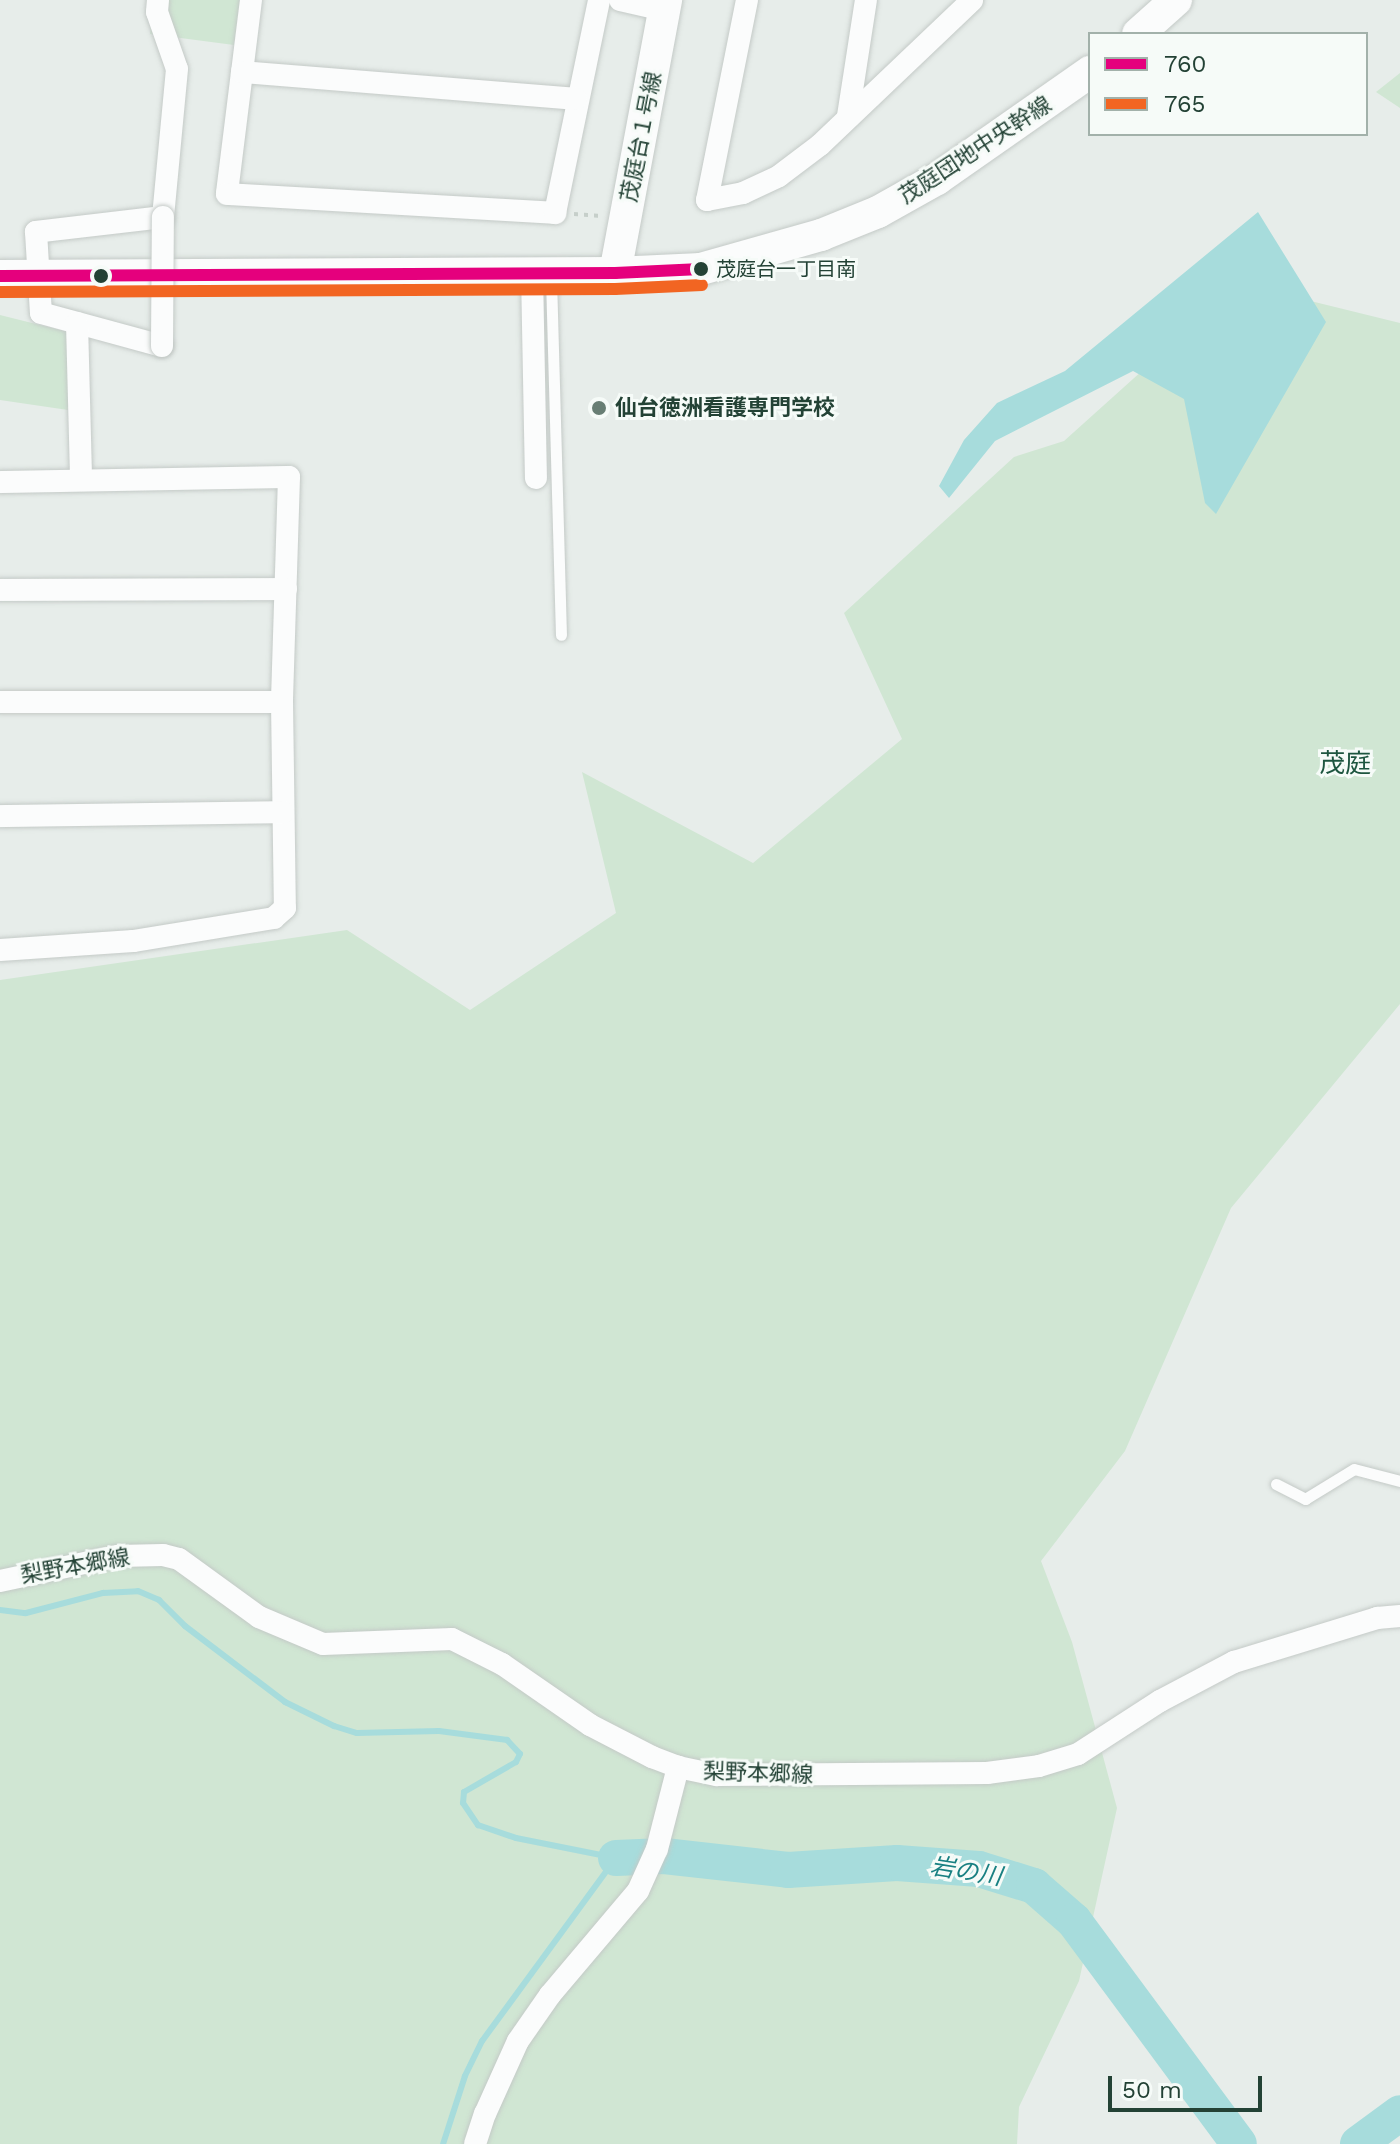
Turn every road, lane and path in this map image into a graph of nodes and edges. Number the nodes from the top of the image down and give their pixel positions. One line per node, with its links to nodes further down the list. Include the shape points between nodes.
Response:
1 (158, 0): 16 (street, via 157,12 177,69)
2 (251, 0): 11 (street)
3 (599, 0): 13 (street)
4 (620, 0): 9 (street)
5 (747, 0): 14 (street, via 707,200 743,193 779,176)
6 (866, 0): 14 (street)
7 (972, 0): 14 (street)
8 (1176, 0): 10 (street)
9 (665, 5): 17 (street, 茂庭台１号線)
10 (1140, 32)
11 (242, 72): 13 (street); 15 (street, via 227,194)
12 (1088, 73): 19 (street, 茂庭団地中央幹線, via 937,179 878,212 821,235 701,269)
13 (576, 99): 15 (street)
14 (848, 116)
15 (555, 213): 17 (path)
16 (163, 217): 20 (street, via 36,232); 22 (street, bridge, via 162,346)
17 (625, 218): 19 (street, 茂庭台１号線)
18 (541, 273): 19 (street, 茂庭団地中央幹線); 20 (street, 茂庭団地中央幹線); 23 (street); 28 (lane)
19 (615, 273)
20 (38, 275): 21 (street, 茂庭団地中央幹線); 22 (street, via 41,313)
21 (0, 276)
22 (77, 323): 24 (street)
23 (536, 478)
24 (81, 480): 25 (street); 26 (street, via 289,477)
25 (0, 482)
26 (286, 589): 27 (street); 30 (street)
27 (0, 590)
28 (561, 635)
29 (0, 702): 30 (street)
30 (282, 702): 31 (street)
31 (283, 812): 32 (street); 33 (street, via 285,908 274,918 133,941)
32 (0, 816)
33 (0, 950)
34 (1400, 1481): 35 (lane, via 1354,1469 1305,1499)
35 (1276, 1484)
36 (0, 1581): 38 (street, 梨野本郷線, via 118,1556 171,1557 259,1617 323,1644 452,1639 590,1725)
37 (1400, 1616): 38 (street, 梨野本郷線, via 1377,1618 1234,1662 1078,1754 1039,1766 987,1773 841,1775 717,1775)
38 (678, 1767): 39 (street, via 648,1872 618,1919 550,1995 518,2041)
39 (475, 2144)

